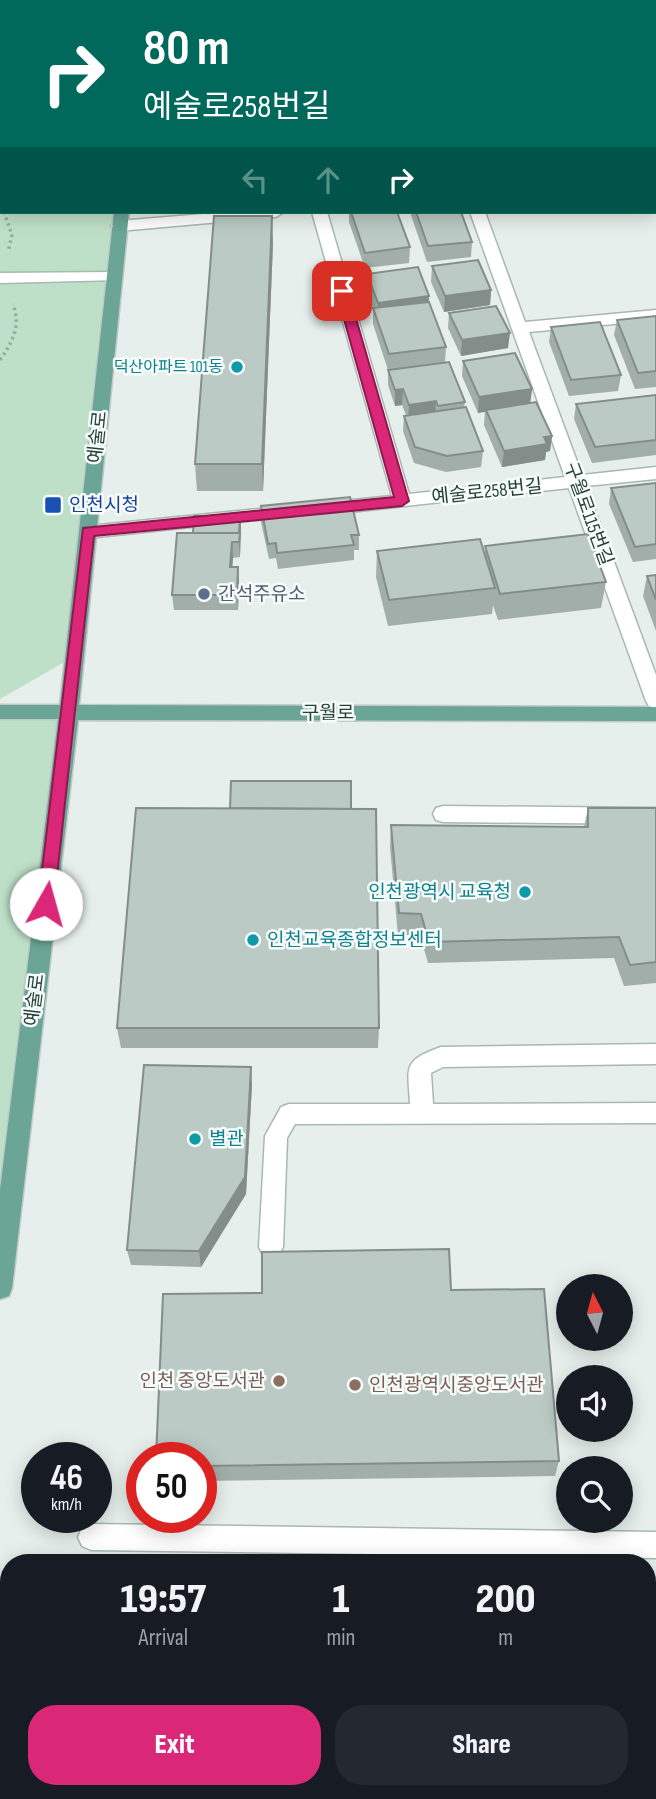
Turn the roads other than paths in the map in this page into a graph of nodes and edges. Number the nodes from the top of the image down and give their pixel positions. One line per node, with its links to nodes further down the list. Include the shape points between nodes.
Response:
1 (231, 214): 4 (street)
2 (320, 214): 11 (street)
3 (478, 214): 8 (street, 구월로115번길)
4 (120, 219): 5 (main road, 예술로)
5 (114, 277): 6 (street); 12 (main road, 예술로)
6 (0, 278)
7 (656, 315): 8 (street)
8 (520, 328): 10 (street, 구월로115번길)
9 (656, 473): 10 (street, 예술로258번길)
10 (576, 482): 11 (street, 예술로258번길); 13 (street, 구월로115번길)
11 (402, 501): 12 (street, 예술로258번길)
12 (88, 532): 15 (main road, 예술로)
13 (656, 701)
14 (0, 712): 15 (main road, 구월로)
15 (69, 712): 16 (main road, 구월로); 23 (main road, 예술로)
16 (656, 714)
17 (443, 814): 18 (street)
18 (656, 816)
19 (656, 1054): 21 (street, via 441,1057 419,1068)
20 (656, 1113): 21 (street)
21 (422, 1114): 22 (street, via 289,1114 276,1136)
22 (271, 1247)
23 (0, 1288)
24 (91, 1537): 25 (street)
25 (656, 1545)

